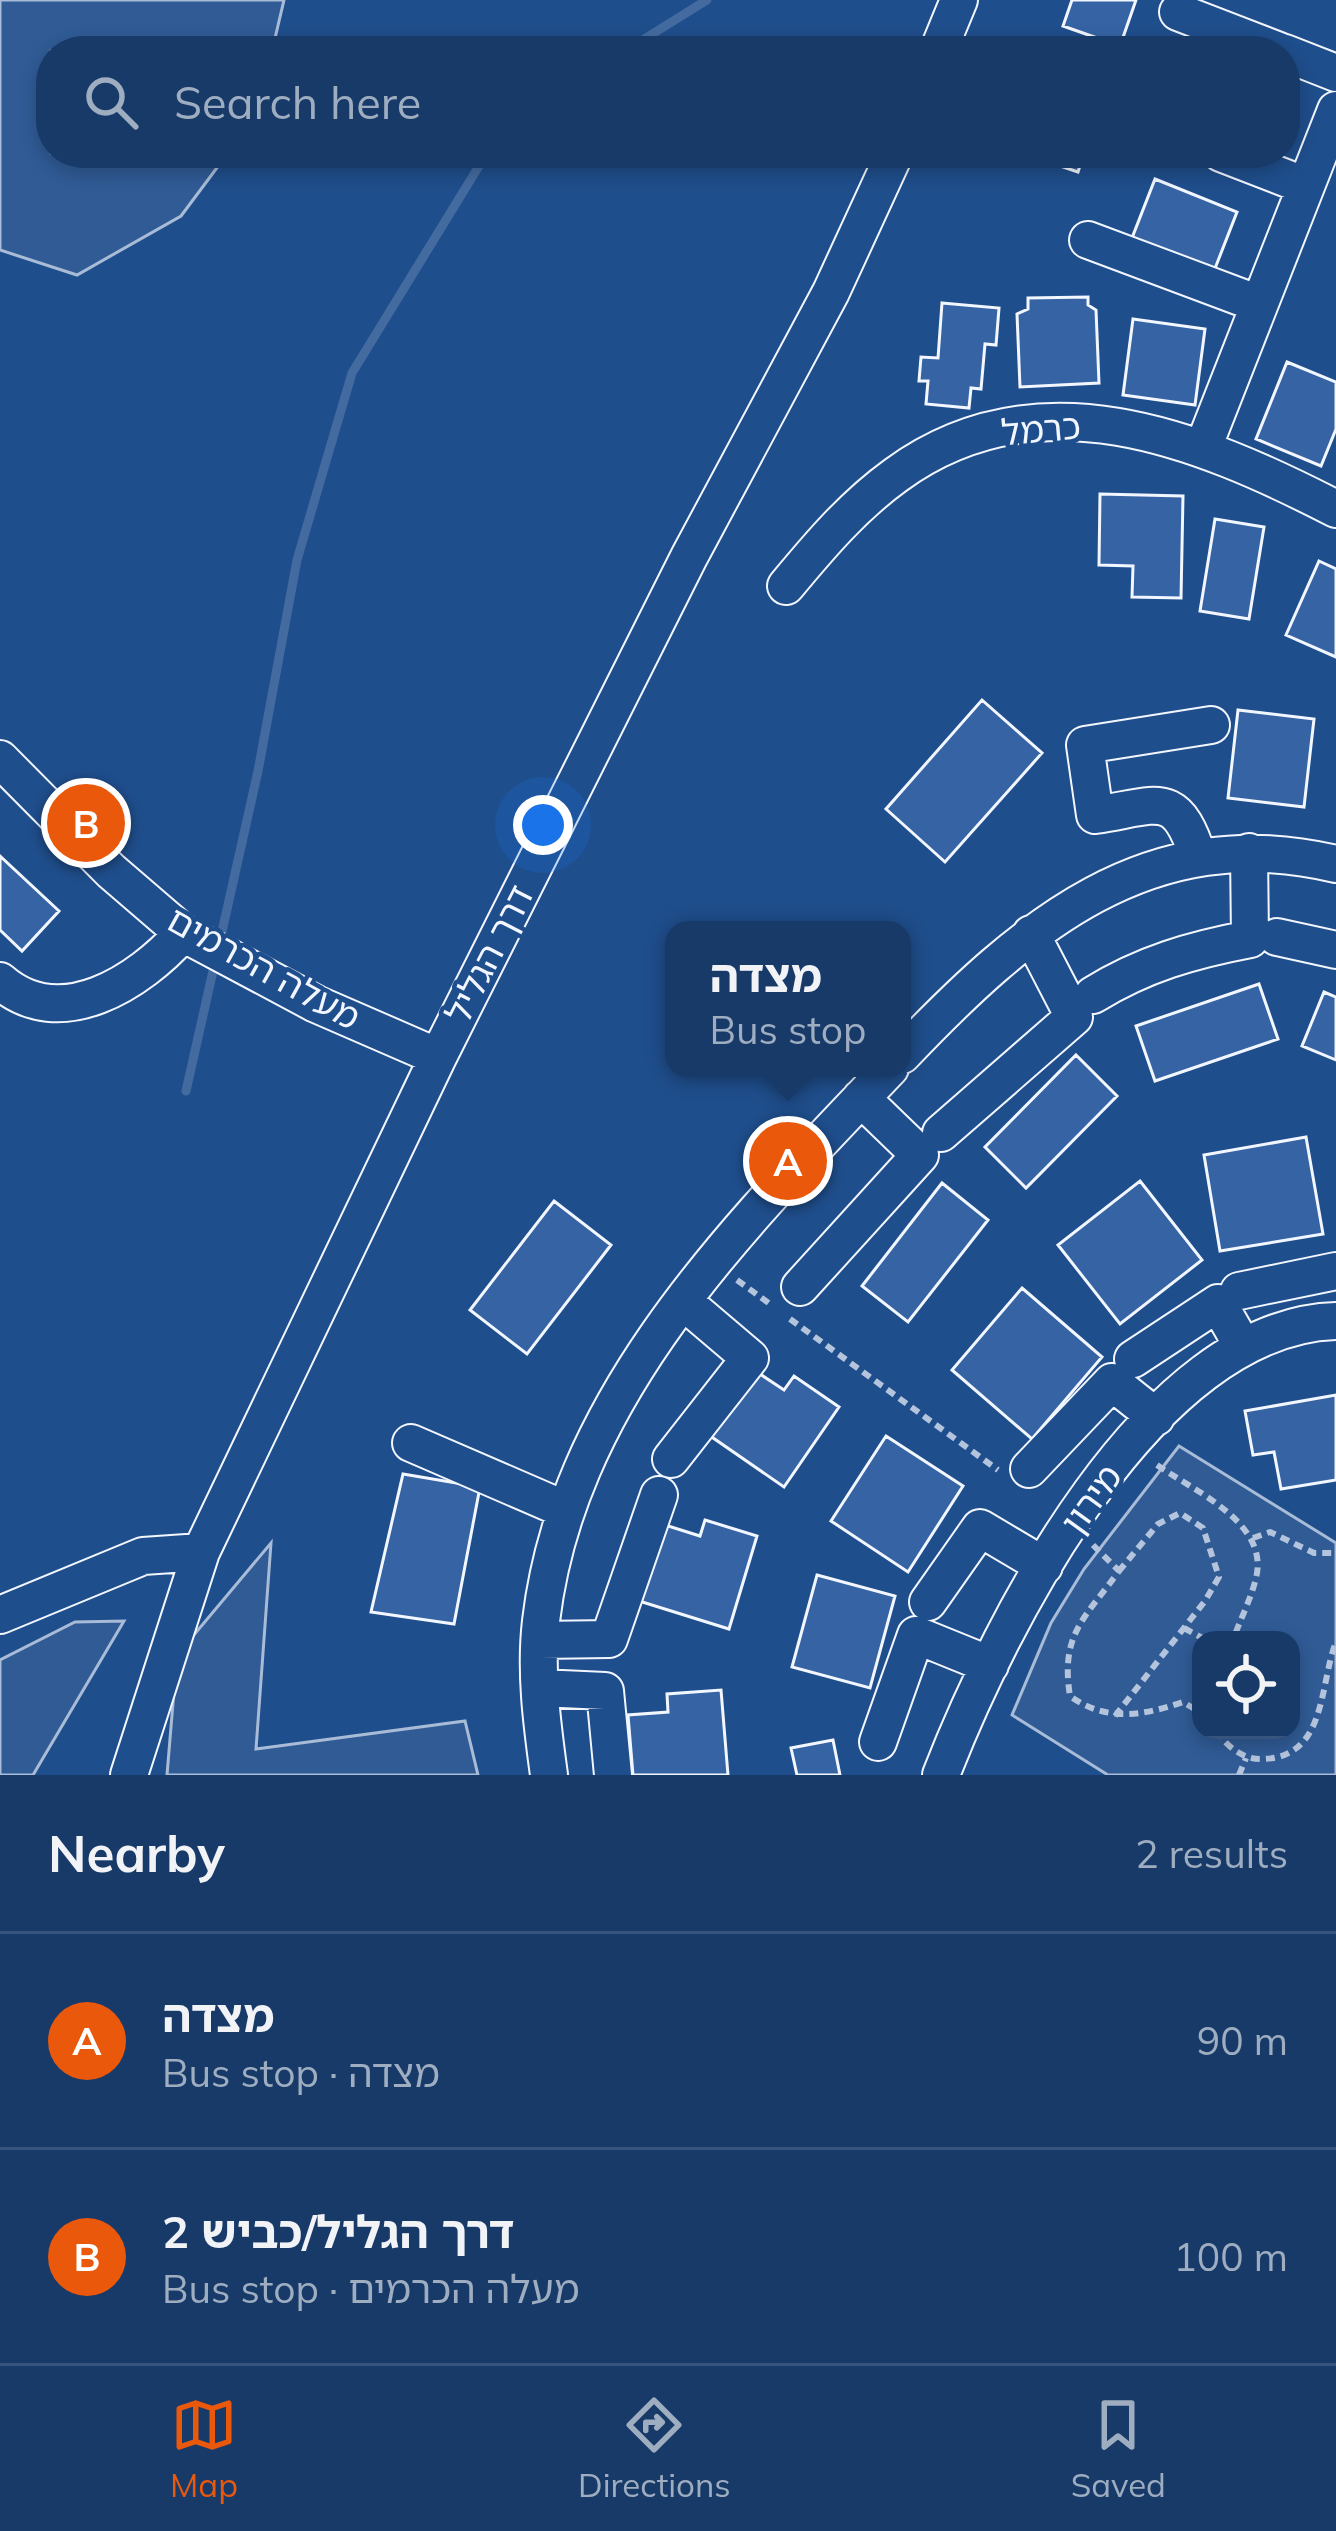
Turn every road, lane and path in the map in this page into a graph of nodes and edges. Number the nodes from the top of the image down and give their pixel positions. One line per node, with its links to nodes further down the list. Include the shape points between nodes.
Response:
1 (959, 0): 3 (street)
2 (1178, 12): 4 (street)
3 (944, 36)
4 (1240, 36)
5 (1300, 59): 6 (street)
6 (1336, 73)
7 (1336, 110): 10 (street)
8 (888, 168): 28 (street, דרך הגליל)
9 (1260, 168): 10 (street)
10 (1306, 186): 12 (street)
11 (1088, 240): 12 (street)
12 (1259, 304): 13 (street)
13 (1203, 448): 14 (street, כרמל); 15 (street, כרמל, via 1068,421 955,442 898,473 842,520)
14 (1336, 508)
15 (786, 586)
16 (1211, 725): 19 (street, via 1085,745 1095,814 1176,810)
17 (0, 759): 21 (street, מעלה הכרמים)
18 (1250, 852): 19 (street); 20 (street); 26 (street, via 1250,938 1165,957)
19 (1198, 857): 22 (street, via 1095,892)
20 (1336, 864)
21 (183, 933): 25 (street, via 123,986 71,1004 16,995); 28 (street, מעלה הכרמים)
22 (1031, 934): 27 (street); 31 (street, via 1074,1017)
23 (1277, 938): 24 (street)
24 (1336, 950)
25 (0, 981)
26 (1093, 995)
27 (911, 1046)
28 (438, 1057): 49 (street, דרך הגליל)
29 (881, 1077): 30 (street)
30 (861, 1098): 32 (street); 34 (street, via 920,1155)
31 (941, 1132)
32 (712, 1263): 36 (street); 44 (path)
33 (1336, 1271): 35 (street)
34 (800, 1287)
35 (1239, 1291)
36 (682, 1301): 43 (street, via 750,1358); 46 (street, via 617,1397)
37 (1336, 1321): 38 (street, מירון)
38 (1242, 1345): 39 (street, via 1218,1303); 40 (street, מירון)
39 (1133, 1360)
40 (1156, 1418): 42 (street, מירון); 44 (street, via 1112,1382)
41 (411, 1443): 46 (street)
42 (1130, 1446): 47 (street, מירון); 48 (path)
43 (671, 1459)
44 (1021, 1475)
45 (659, 1496): 58 (street, via 609,1639)
46 (566, 1510): 58 (street)
47 (1070, 1523): 51 (street, מירון); 52 (path)
48 (1252, 1538): 50 (path, via 1270,1532 1314,1553); 56 (path, via 1258,1574)
49 (201, 1552): 54 (street, via 143,1556); 67 (street, דרך הגליל)
50 (1336, 1552)
51 (1044, 1566): 53 (street, via 980,1528); 60 (street, מירון)
52 (1119, 1571): 55 (path, via 1158,1524 1180,1513 1203,1528 1219,1577); 63 (path, via 1072,1631 1065,1667 1070,1696)
53 (928, 1602)
54 (0, 1616)
55 (1184, 1628): 57 (path); 63 (path)
56 (1236, 1631)
57 (1192, 1632)
58 (540, 1640): 61 (street)
59 (1336, 1642): 66 (path, via 1312,1733 1291,1752)
60 (990, 1665): 65 (street, via 916,1636); 70 (street, מירון)
61 (540, 1688): 68 (street); 69 (street, via 605,1691)
62 (1192, 1708): 63 (path, via 1183,1702)
63 (1114, 1716)
64 (1221, 1739): 66 (path)
65 (878, 1742)
66 (1246, 1758): 71 (path)
67 (129, 1775)
68 (549, 1775)
69 (613, 1775)
70 (941, 1775)
71 (1239, 1775)

